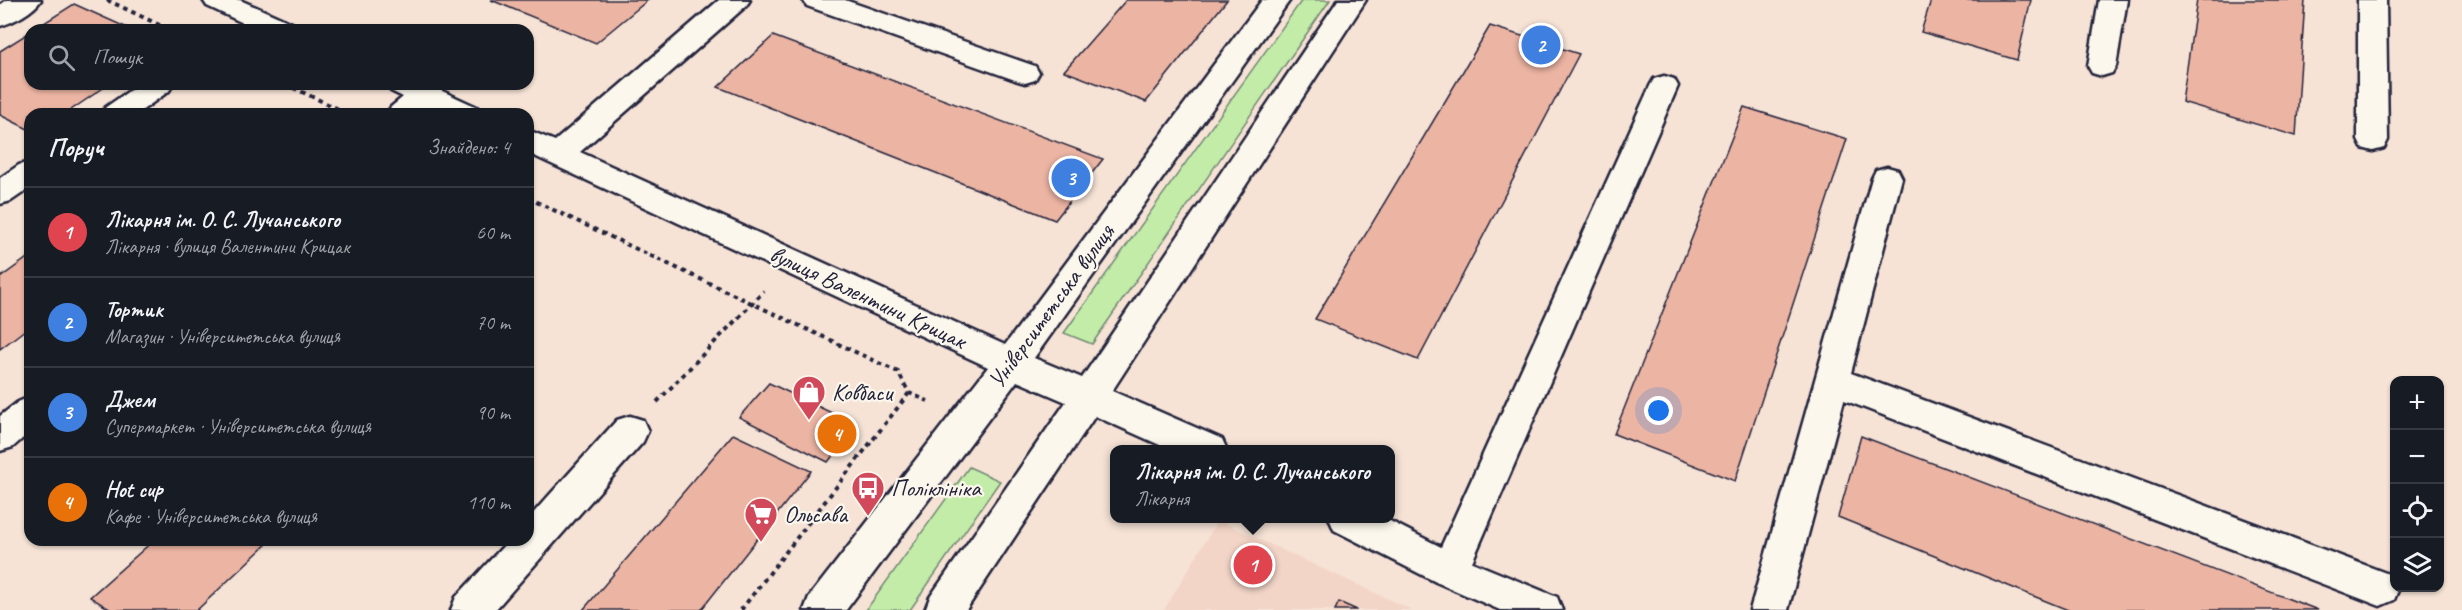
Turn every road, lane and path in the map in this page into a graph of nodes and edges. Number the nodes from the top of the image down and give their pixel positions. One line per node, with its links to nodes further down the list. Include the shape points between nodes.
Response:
1 (27, 0): 10 (street)
2 (107, 0): 11 (path)
3 (217, 0): 12 (street)
4 (736, 0): 26 (street)
5 (817, 0): 14 (street)
6 (1276, 0): 33 (street, Університетська вулиця)
7 (1352, 0): 35 (street)
8 (2113, 0): 13 (street)
9 (2372, 0): 24 (street)
10 (0, 17)
11 (157, 24)
12 (247, 24)
13 (2102, 66)
14 (1025, 73)
15 (1664, 87): 43 (street)
16 (150, 90): 20 (street)
17 (298, 90): 21 (path)
18 (413, 90): 22 (street)
19 (415, 90): 23 (street)
20 (125, 108)
21 (336, 108)
22 (404, 108)
23 (454, 108)
24 (2373, 140)
25 (534, 144): 26 (street, вулиця Валентини Крицак)
26 (558, 155): 31 (street, вулиця Валентини Крицак)
27 (24, 177): 29 (street)
28 (1887, 178): 34 (street)
29 (0, 194)
30 (534, 201): 32 (path)
31 (791, 262): 32 (path); 33 (street, вулиця Валентини Крицак)
32 (752, 304): 37 (path); 46 (path, via 898,372 909,393)
33 (1011, 363): 35 (street, вулиця Валентини Крицак); 47 (street, Університетська вулиця)
34 (1831, 380): 44 (street); 50 (street)
35 (1089, 398): 39 (street, вулиця Валентини Крицак); 48 (street)
36 (24, 417): 38 (street)
37 (630, 431): 41 (street)
38 (0, 436)
39 (1200, 445)
40 (1355, 523): 43 (street)
41 (534, 538)
42 (527, 546): 45 (street)
43 (1449, 570): 49 (street)
44 (2380, 588)
45 (470, 610)
46 (741, 610)
47 (823, 610)
48 (944, 610)
49 (1543, 610)
50 (1769, 610)

